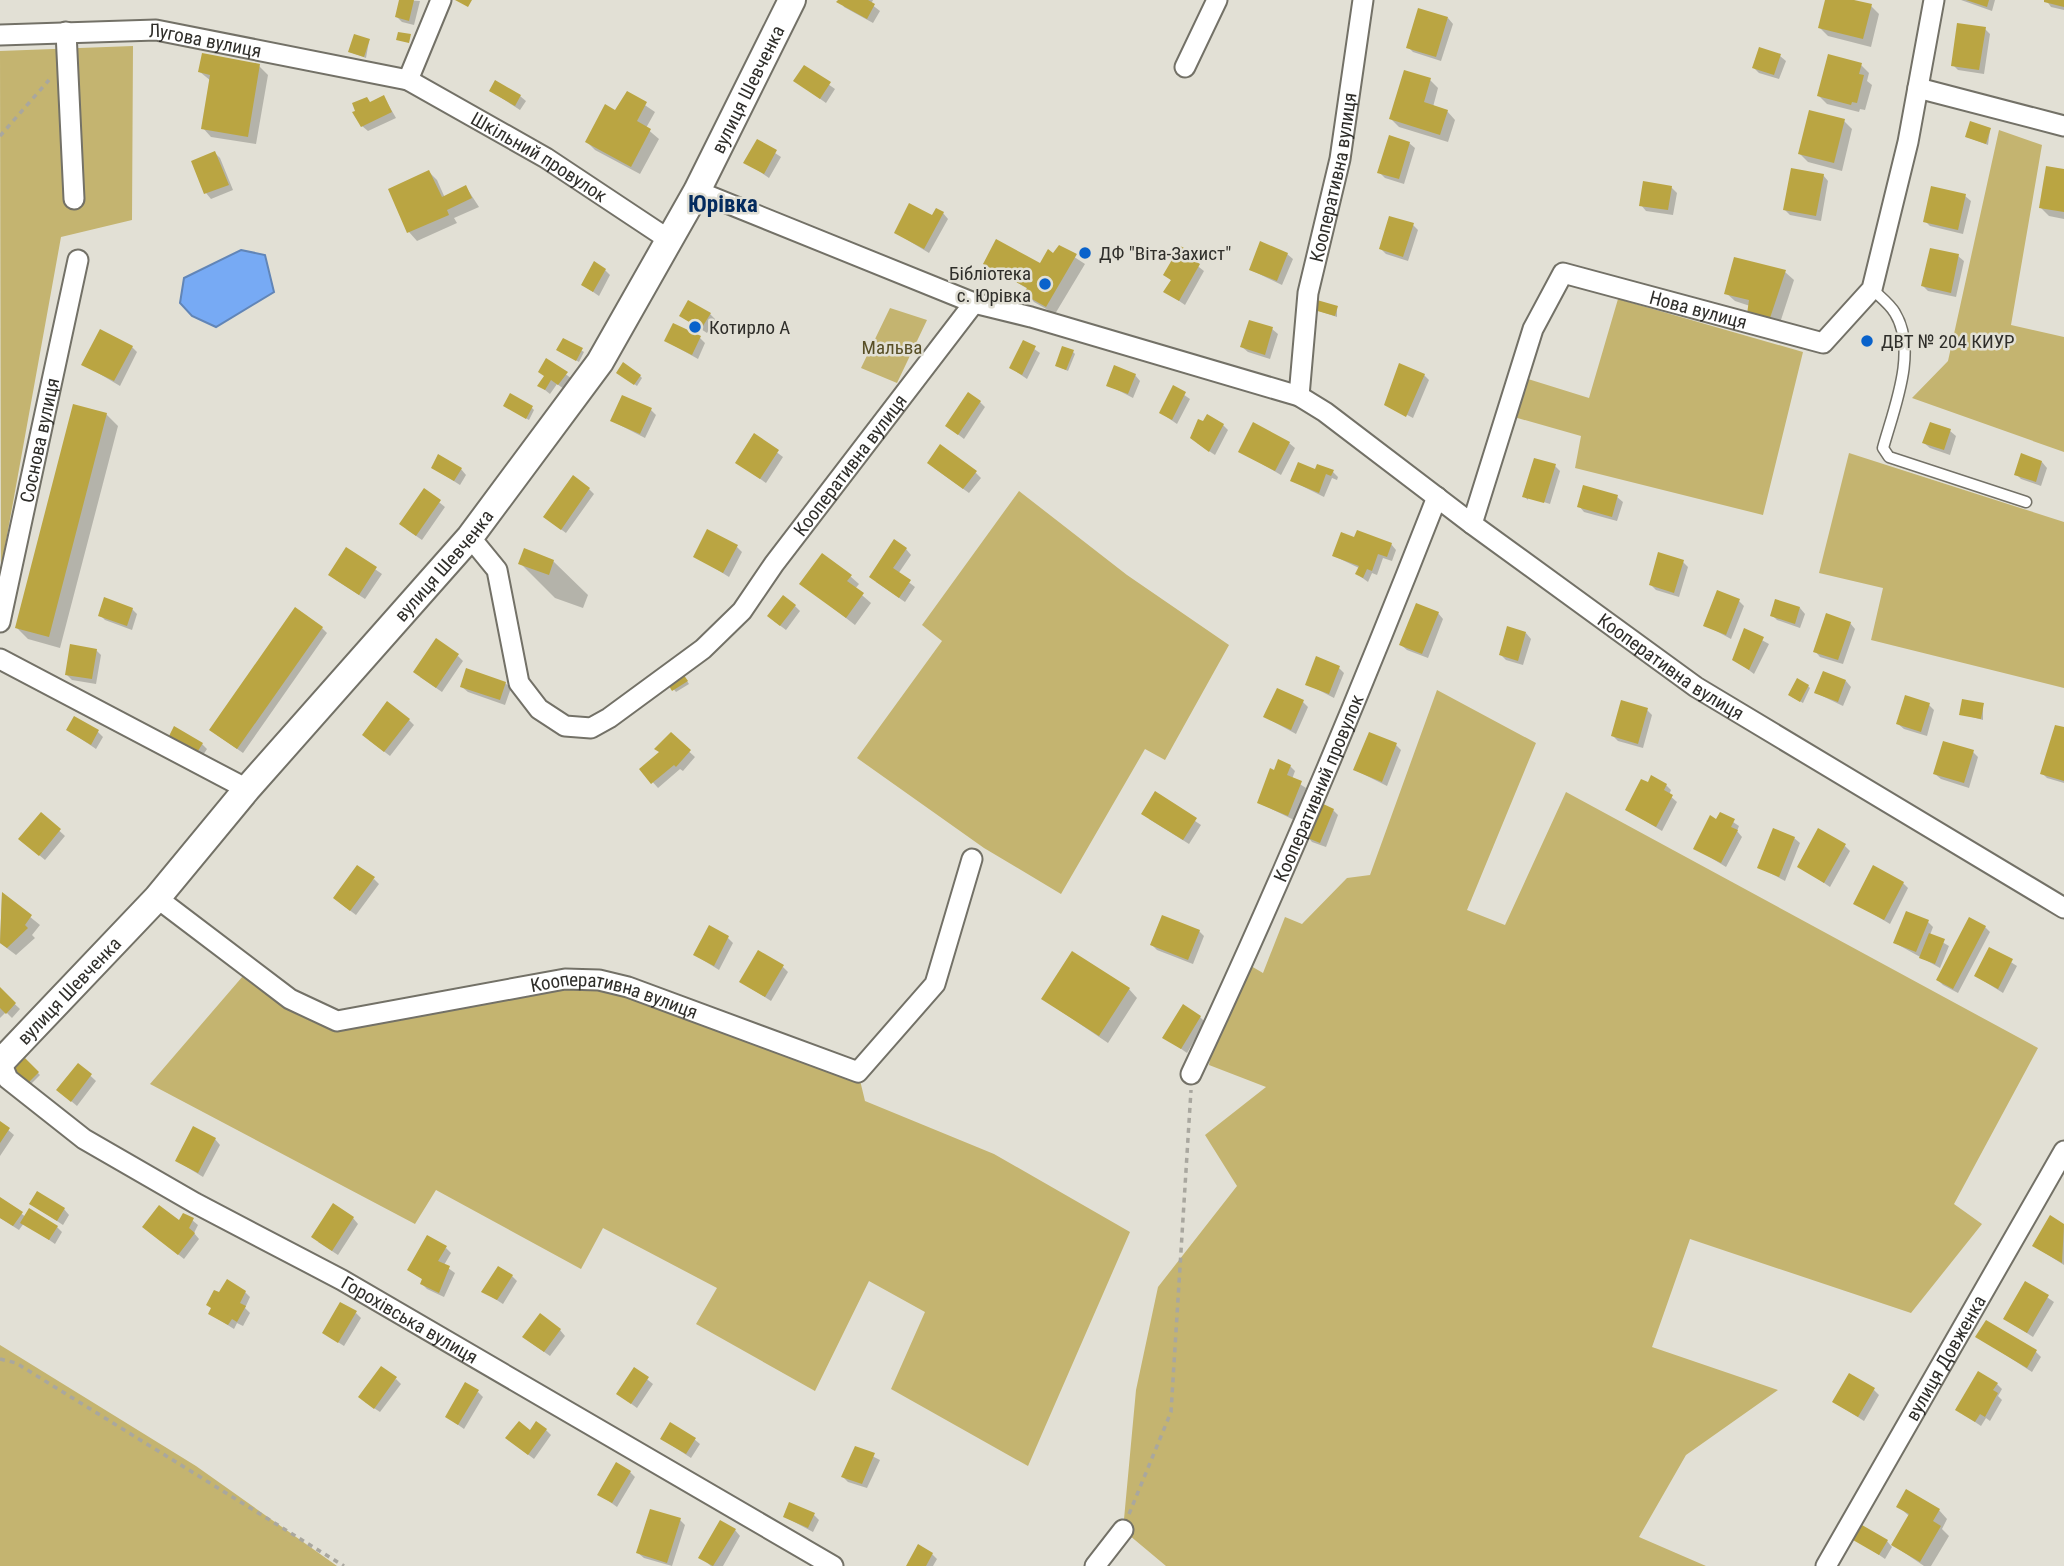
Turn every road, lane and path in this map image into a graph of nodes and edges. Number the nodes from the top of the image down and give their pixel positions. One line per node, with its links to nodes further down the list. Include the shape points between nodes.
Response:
1 (442, 0): 10 (street)
2 (792, 0): 14 (street, вулиця Шевченка)
3 (1217, 0): 9 (street)
4 (1363, 0): 20 (street, Кооперативна вулиця, via 1340,159 1308,293)
5 (1934, 0): 11 (street, Нова вулиця)
6 (66, 32): 7 (street, Лугова вулиця); 8 (street); 10 (street, Лугова вулиця, via 156,30)
7 (0, 35)
8 (67, 58): 13 (path); 15 (street)
9 (1185, 67)
10 (408, 79): 16 (street, Шкільний провулок, via 546,158)
11 (1918, 88): 12 (street); 18 (street, Нова вулиця)
12 (2064, 126)
13 (0, 136)
14 (697, 191): 16 (street, вулиця Шевченка); 19 (street, Кооперативна вулиця)
15 (74, 199)
16 (668, 239): 24 (street, вулиця Шевченка, via 600,362)
17 (78, 260): 25 (street, Соснова вулиця)
18 (1872, 289): 22 (lane, via 1895,312 1905,339 1899,389 1883,448 1889,457); 23 (street, Нова вулиця, via 1823,343 1563,273 1533,329)
19 (974, 303): 20 (street, Кооперативна вулиця); 24 (street, Кооперативна вулиця, via 743,611 703,649 591,728 565,726 539,709 519,683 498,570)
20 (1299, 396): 21 (street, Кооперативна вулиця)
21 (1437, 497): 23 (street, Кооперативна вулиця); 32 (street, Кооперативний провулок, via 1349,723)
22 (2026, 502)
23 (1472, 524): 30 (street, Кооперативна вулиця, via 1696,687)
24 (470, 537): 27 (street, вулиця Шевченка)
25 (0, 622)
26 (0, 659): 27 (street)
27 (247, 789): 29 (street, вулиця Шевченка)
28 (972, 859): 29 (street, Кооперативна вулиця, via 935,984 858,1072 599,980 565,979 337,1021 290,999)
29 (156, 898): 31 (street, вулиця Шевченка)
30 (2064, 908)
31 (0, 1061): 37 (street, Горохівська вулиця, via 8,1079 84,1139 342,1280)
32 (1191, 1074): 35 (path, via 1171,1412)
33 (2064, 1151): 39 (street, вулиця Довженка)
34 (0, 1359): 36 (path, via 16,1363)
35 (1122, 1530): 38 (street)
36 (344, 1566)
37 (833, 1566)
38 (1095, 1566)
39 (1826, 1566)

